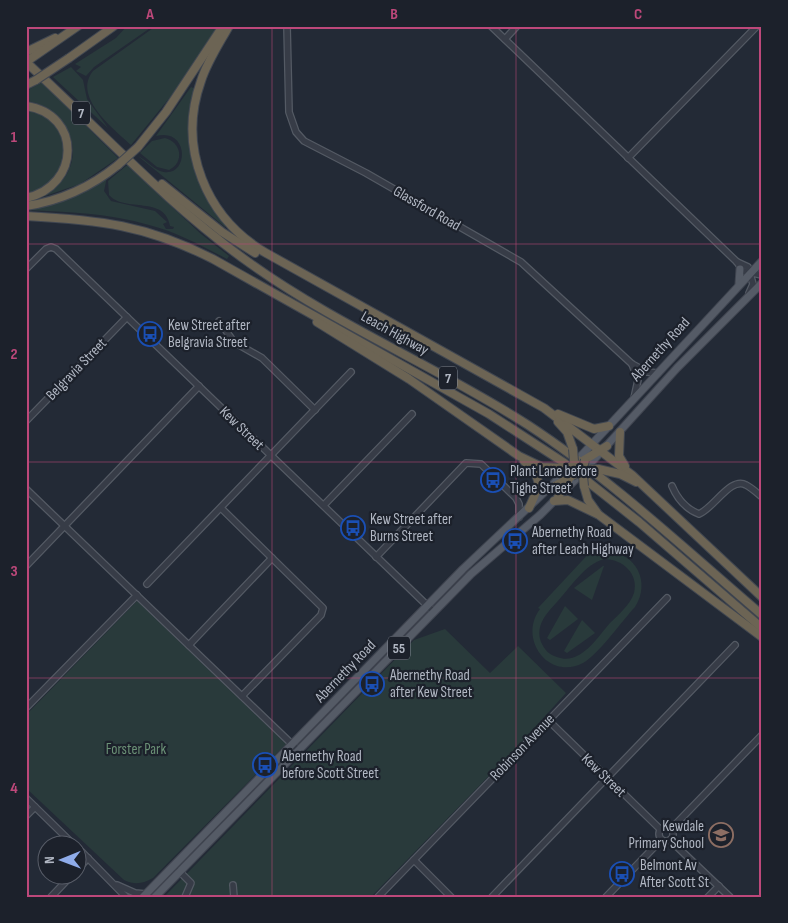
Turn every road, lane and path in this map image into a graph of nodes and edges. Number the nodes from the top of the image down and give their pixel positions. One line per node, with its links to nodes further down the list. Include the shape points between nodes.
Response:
1 (114, 26): 12 (highway, bridge)
2 (223, 26): 17 (highway, bridge, via 166,112 138,147 118,165 80,189)
3 (229, 26): 28 (highway, via 201,79 194,106 193,142 202,181 218,211 242,237)
4 (287, 26): 33 (street, Glassford Road, via 289,112 291,122 304,141 521,262)
5 (491, 26): 9 (street)
6 (517, 26): 9 (street)
7 (757, 26): 14 (street)
8 (77, 28): 10 (highway)
9 (504, 39): 14 (street)
10 (30, 53): 11 (highway)
11 (26, 62): 15 (highway, Leach Highway / 7)
12 (26, 85)
13 (26, 106): 16 (highway, via 41,110 54,119 64,133 68,153 64,171 54,184)
14 (628, 158): 22 (street)
15 (144, 172): 28 (highway, via 236,241 284,269); 73 (highway, Leach Highway / 7, via 193,219 271,278 456,383 564,450 642,511)
16 (26, 198)
17 (26, 206)
18 (26, 216): 19 (highway)
19 (66, 218): 20 (highway); 30 (highway, Leach Highway / 7, via 112,223 174,241)
20 (26, 222)
21 (762, 261): 24 (main road, Abernethy Road)
22 (739, 265): 24 (street); 27 (main road)
23 (26, 269): 31 (street, Kew Street, via 51,246)
24 (750, 273): 25 (street); 27 (main road, Abernethy Road); 29 (street, via 753,288)
25 (762, 275)
26 (762, 283): 29 (main road, Abernethy Road)
27 (739, 285): 35 (main road, Abernethy Road)
28 (328, 289): 38 (highway)
29 (745, 299): 43 (main road, Abernethy Road)
30 (298, 308): 47 (highway, 7); 74 (highway, Leach Highway / 7, via 489,414 563,462 639,522)
31 (127, 317): 36 (street, Kew Street); 41 (street, Belgravia Street)
32 (219, 321): 39 (street, via 234,342 262,358)
33 (632, 364): 35 (street, Glassford Road, via 647,372); 37 (street, via 638,380)
34 (351, 372): 39 (street)
35 (658, 373): 37 (main road, Abernethy Road)
36 (199, 386): 46 (street, Kew Street); 62 (street)
37 (634, 399): 42 (main road, Abernethy Road)
38 (544, 408): 42 (highway, via 594,429); 44 (highway); 49 (highway, bridge, via 567,432 573,449)
39 (315, 410): 46 (street)
40 (412, 414): 57 (street)
41 (26, 421)
42 (609, 426): 44 (main road, Abernethy Road)
43 (620, 432): 45 (main road, Abernethy Road); 50 (highway, 7, via 619,456)
44 (594, 443): 45 (highway); 48 (highway)
45 (603, 449): 48 (highway, 7); 50 (highway, 7)
46 (271, 456): 57 (street, Kew Street); 58 (street)
47 (519, 456): 49 (highway, 7, via 542,467); 59 (highway, 7, via 538,477 538,488)
48 (585, 459): 49 (highway, 7, bridge)
49 (574, 471): 53 (highway, 7); 54 (highway, 7, bridge, via 598,469 620,474); 56 (highway); 60 (highway, bridge)
50 (632, 475): 54 (highway, 7)
51 (672, 486): 55 (street, via 676,496 691,511 699,514 738,483 745,484)
52 (26, 489): 62 (street)
53 (550, 489): 59 (main road, Abernethy Road / 55)
54 (650, 492): 67 (highway, 7)
55 (762, 497)
56 (556, 499): 60 (highway, via 568,500); 72 (main road, Abernethy Road / 55)
57 (324, 505): 63 (street, Kew Street)
58 (221, 508): 64 (street); 66 (street)
59 (530, 508): 61 (main road, Abernethy Road / 55)
60 (599, 515): 75 (highway)
61 (518, 519): 63 (street, via 516,498 481,464 466,463); 72 (main road, Abernethy Road / 55)
62 (65, 526): 65 (street); 69 (street)
63 (376, 556): 72 (street, Kew Street)
64 (272, 558): 76 (street); 78 (street, via 323,608 321,615)
65 (26, 566)
66 (147, 584)
67 (754, 590): 68 (street); 70 (highway, 7)
68 (762, 594)
69 (137, 595): 76 (street); 79 (street)
70 (762, 597)
71 (667, 598): 80 (street, Robinson Avenue)
72 (430, 609): 82 (main road, Abernethy Road / 55); 83 (main road, Abernethy Road / 55)
73 (762, 615)
74 (762, 628)
75 (762, 637)
76 (189, 645): 78 (street)
77 (735, 645): 84 (street)
78 (242, 696): 82 (street)
79 (26, 708)
80 (548, 720): 84 (street, Kew Street); 94 (street, Robinson Avenue)
81 (762, 735): 89 (street)
82 (293, 745): 83 (street); 100 (main road, Abernethy Road / 55)
83 (299, 751): 95 (main road, Abernethy Road / 55)
84 (607, 777): 88 (street, Kew Street); 108 (street)
85 (26, 798): 86 (street)
86 (35, 807): 87 (street); 90 (street)
87 (26, 816)
88 (660, 829): 89 (street); 91 (street)
89 (671, 829): 92 (street)
90 (65, 836)
91 (661, 840): 92 (street); 109 (street)
92 (670, 840): 99 (street)
93 (88, 858): 96 (street)
94 (414, 860): 106 (street, Robinson Avenue); 107 (street)
95 (180, 871): 103 (main road, Abernethy Road / 55); 104 (street, via 191,883)
96 (113, 882): 100 (street, via 135,894); 102 (street)
97 (233, 885): 105 (street)
98 (61, 886): 101 (street)
99 (719, 886): 110 (street); 111 (street)
100 (145, 895)
101 (51, 897)
102 (126, 897)
103 (155, 897)
104 (185, 897)
105 (234, 897)
106 (378, 897)
107 (451, 897)
108 (492, 897)
109 (606, 897)
110 (708, 897)
111 (730, 897)

